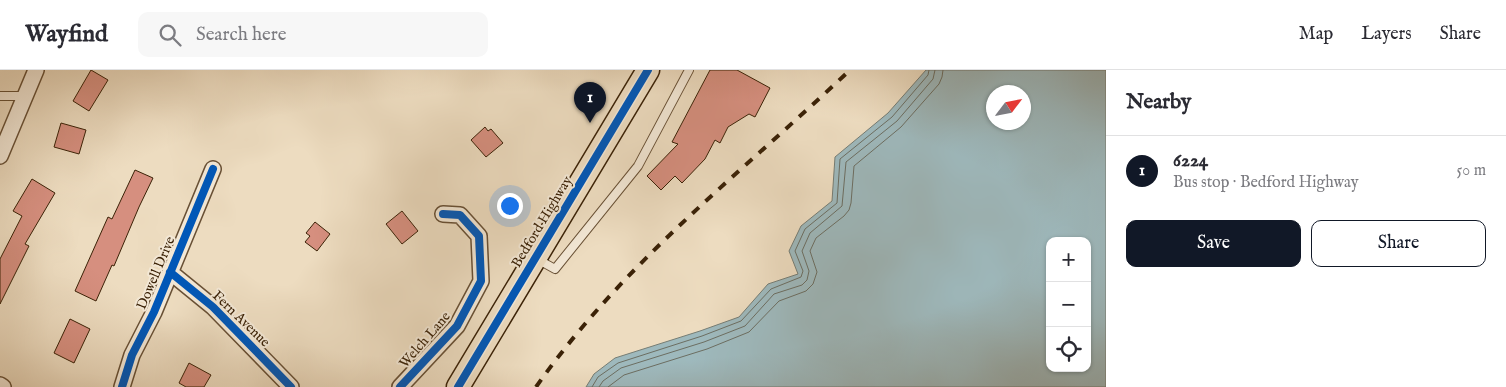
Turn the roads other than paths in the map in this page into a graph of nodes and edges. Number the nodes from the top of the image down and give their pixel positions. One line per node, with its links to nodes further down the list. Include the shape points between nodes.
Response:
1 (36, 70): 5 (street)
2 (648, 70): 9 (main road, Bedford Highway)
3 (689, 70): 9 (lane, via 638,166 561,262 555,269)
4 (0, 96): 5 (lane)
5 (24, 96): 6 (street)
6 (0, 156)
7 (213, 169): 10 (street, Dowell Drive)
8 (443, 214): 15 (street, Welch Lane, via 460,215 479,236 481,281 457,326)
9 (536, 258): 16 (main road, Bedford Highway)
10 (170, 272): 13 (street, Dowell Drive, via 132,355); 14 (street, Fern Avenue, via 213,307)
11 (0, 385): 12 (street)
12 (3, 387)
13 (122, 387)
14 (291, 387)
15 (400, 387)
16 (458, 387)

